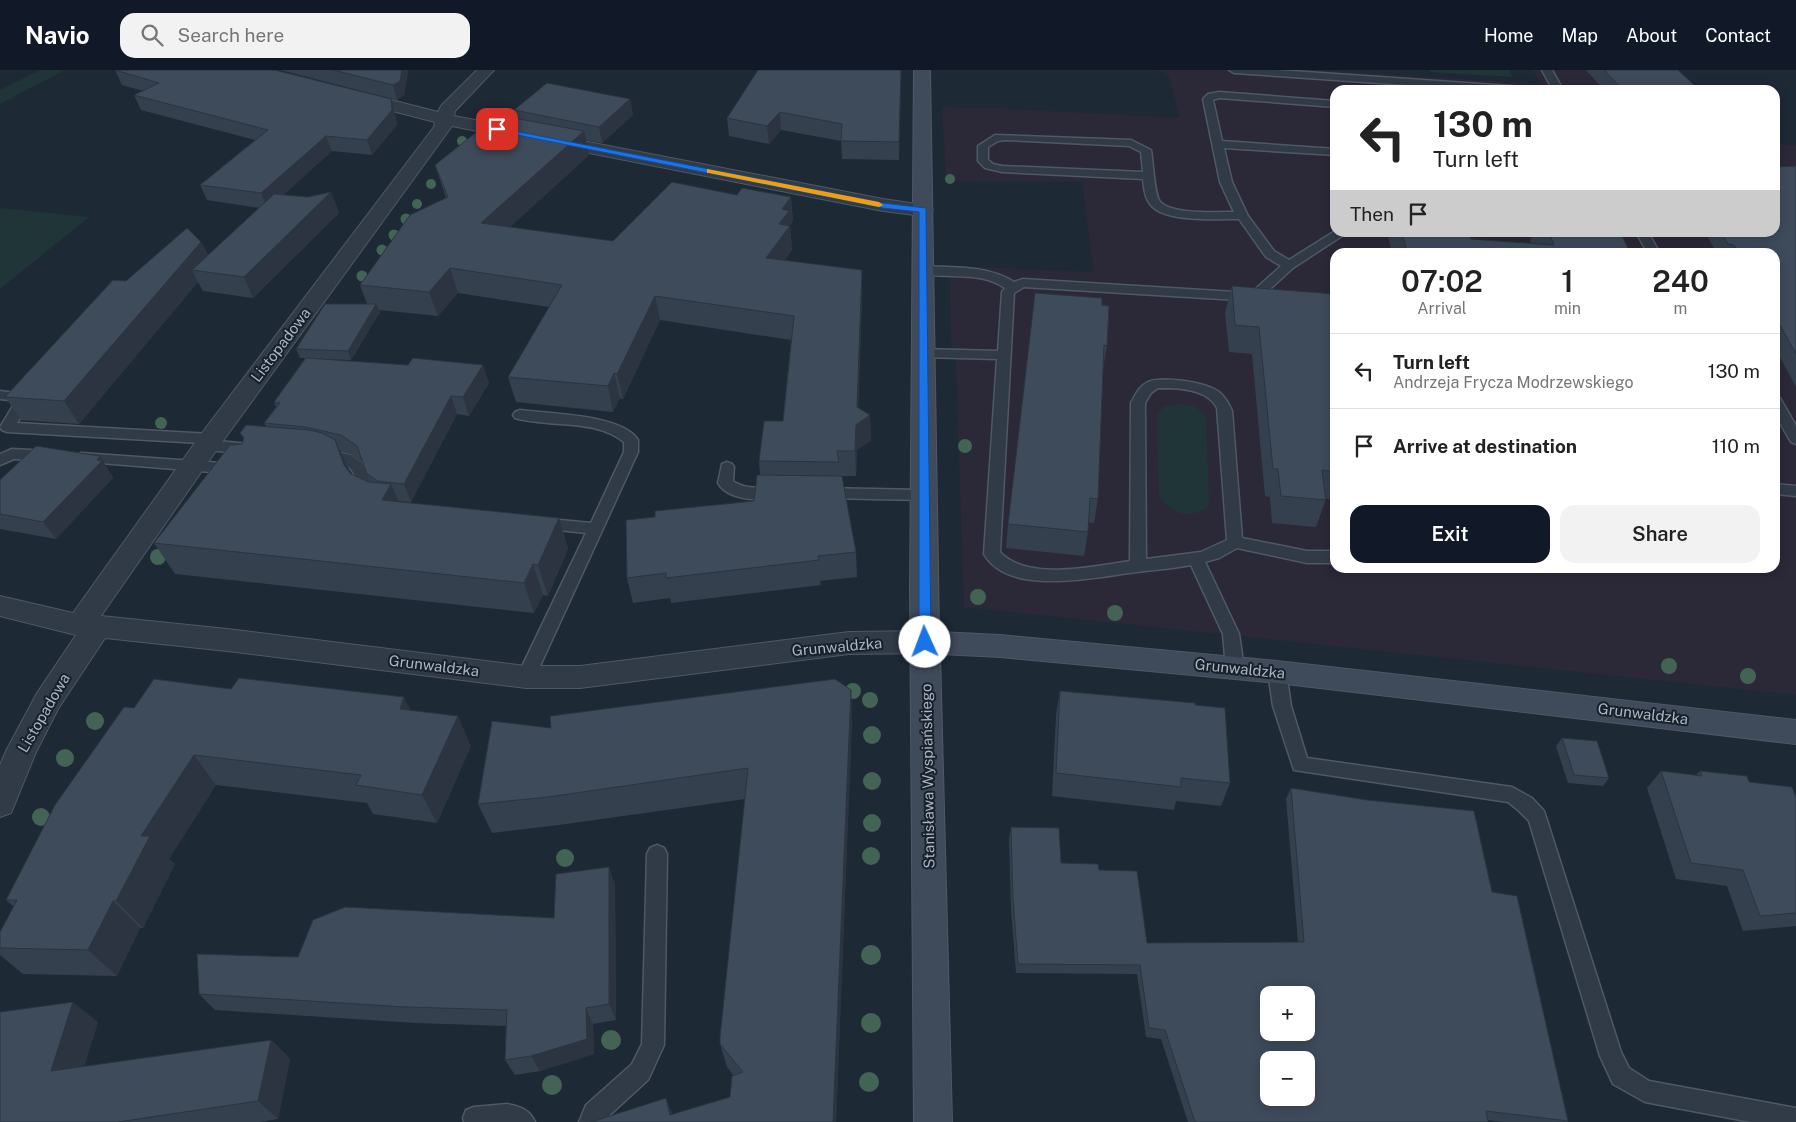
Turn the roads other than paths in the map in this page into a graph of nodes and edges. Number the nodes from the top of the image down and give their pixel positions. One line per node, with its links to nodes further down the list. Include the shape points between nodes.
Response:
1 (486, 70): 9 (street, Listopadowa, via 447,110)
2 (922, 70): 13 (street, Stanisława Wyspiańskiego)
3 (1234, 70): 5 (lane)
4 (1546, 70): 6 (lane)
5 (1452, 85)
6 (1555, 85)
7 (338, 92): 9 (street)
8 (1330, 104): 10 (lane, via 1212,96 1208,99)
9 (444, 119): 13 (street, via 883,206); 29 (street, Listopadowa, via 443,127)
10 (1217, 144): 11 (lane); 14 (lane, via 1226,182)
11 (1330, 152)
12 (1150, 176): 12 (lane, via 1146,150 1131,143 1006,137 994,138 984,146 983,161 1002,169); 14 (lane, via 1154,201 1165,211)
13 (923, 210): 19 (street, Stanisława Wyspiańskiego)
14 (1242, 216): 18 (lane, via 1270,254)
15 (1334, 237): 18 (lane)
16 (1645, 237): 17 (lane)
17 (1651, 248)
18 (1289, 265): 21 (lane)
19 (923, 270): 20 (lane, via 980,273 998,277); 23 (street, Stanisława Wyspiańskiego)
20 (1013, 287): 21 (lane, via 1023,283); 24 (lane, via 1008,292)
21 (1254, 297): 22 (lane)
22 (1272, 299)
23 (922, 353): 24 (lane); 40 (street, Stanisława Wyspiańskiego)
24 (1004, 356): 47 (lane, via 992,554 1003,564 1019,571 1061,576)
25 (0, 395): 29 (lane, via 25,398 7,427)
26 (1780, 409): 28 (lane)
27 (520, 415): 43 (lane, via 597,424 618,430 631,440 631,452)
28 (1794, 432)
29 (209, 442): 30 (lane); 33 (street, Listopadowa)
30 (267, 450)
31 (305, 453): 41 (lane, via 346,458 357,466 363,477 362,487 370,500)
32 (0, 460): 33 (lane, via 12,454)
33 (192, 466): 35 (lane); 49 (street, Listopadowa)
34 (727, 467): 38 (lane, via 725,483 742,493)
35 (252, 470)
36 (1780, 489): 37 (lane)
37 (1796, 491)
38 (791, 493)
39 (810, 493): 40 (lane)
40 (923, 495): 50 (street, Stanisława Wyspiańskiego)
41 (385, 506)
42 (528, 522): 43 (lane)
43 (596, 529): 53 (lane)
44 (1235, 542): 45 (lane, via 1307,557); 46 (lane, via 1226,549); 47 (lane, via 1225,411 1220,400 1210,392 1192,387 1153,385 1145,390 1138,403)
45 (1330, 557)
46 (1196, 559): 47 (lane); 51 (lane, via 1231,634)
47 (1138, 566)
48 (0, 606): 49 (street, Grunwaldzka)
49 (88, 626): 53 (street, Grunwaldzka); 55 (street, Listopadowa, via 21,752)
50 (925, 642): 51 (street, Grunwaldzka); 53 (street, Grunwaldzka, via 849,644 580,677); 61 (street, Stanisława Wyspiańskiego)
51 (1235, 668): 52 (street, Grunwaldzka)
52 (1277, 672): 54 (street, Grunwaldzka); 58 (lane, via 1282,706 1300,765 1512,795 1537,817 1611,1056 1621,1076 1645,1091)
53 (526, 677)
54 (1796, 732)
55 (0, 803)
56 (657, 854): 60 (lane, via 653,1046 640,1072 594,1113)
57 (474, 1118): 59 (lane, via 505,1116)
58 (1796, 1119)
59 (524, 1122)
60 (590, 1122)
61 (933, 1122)

